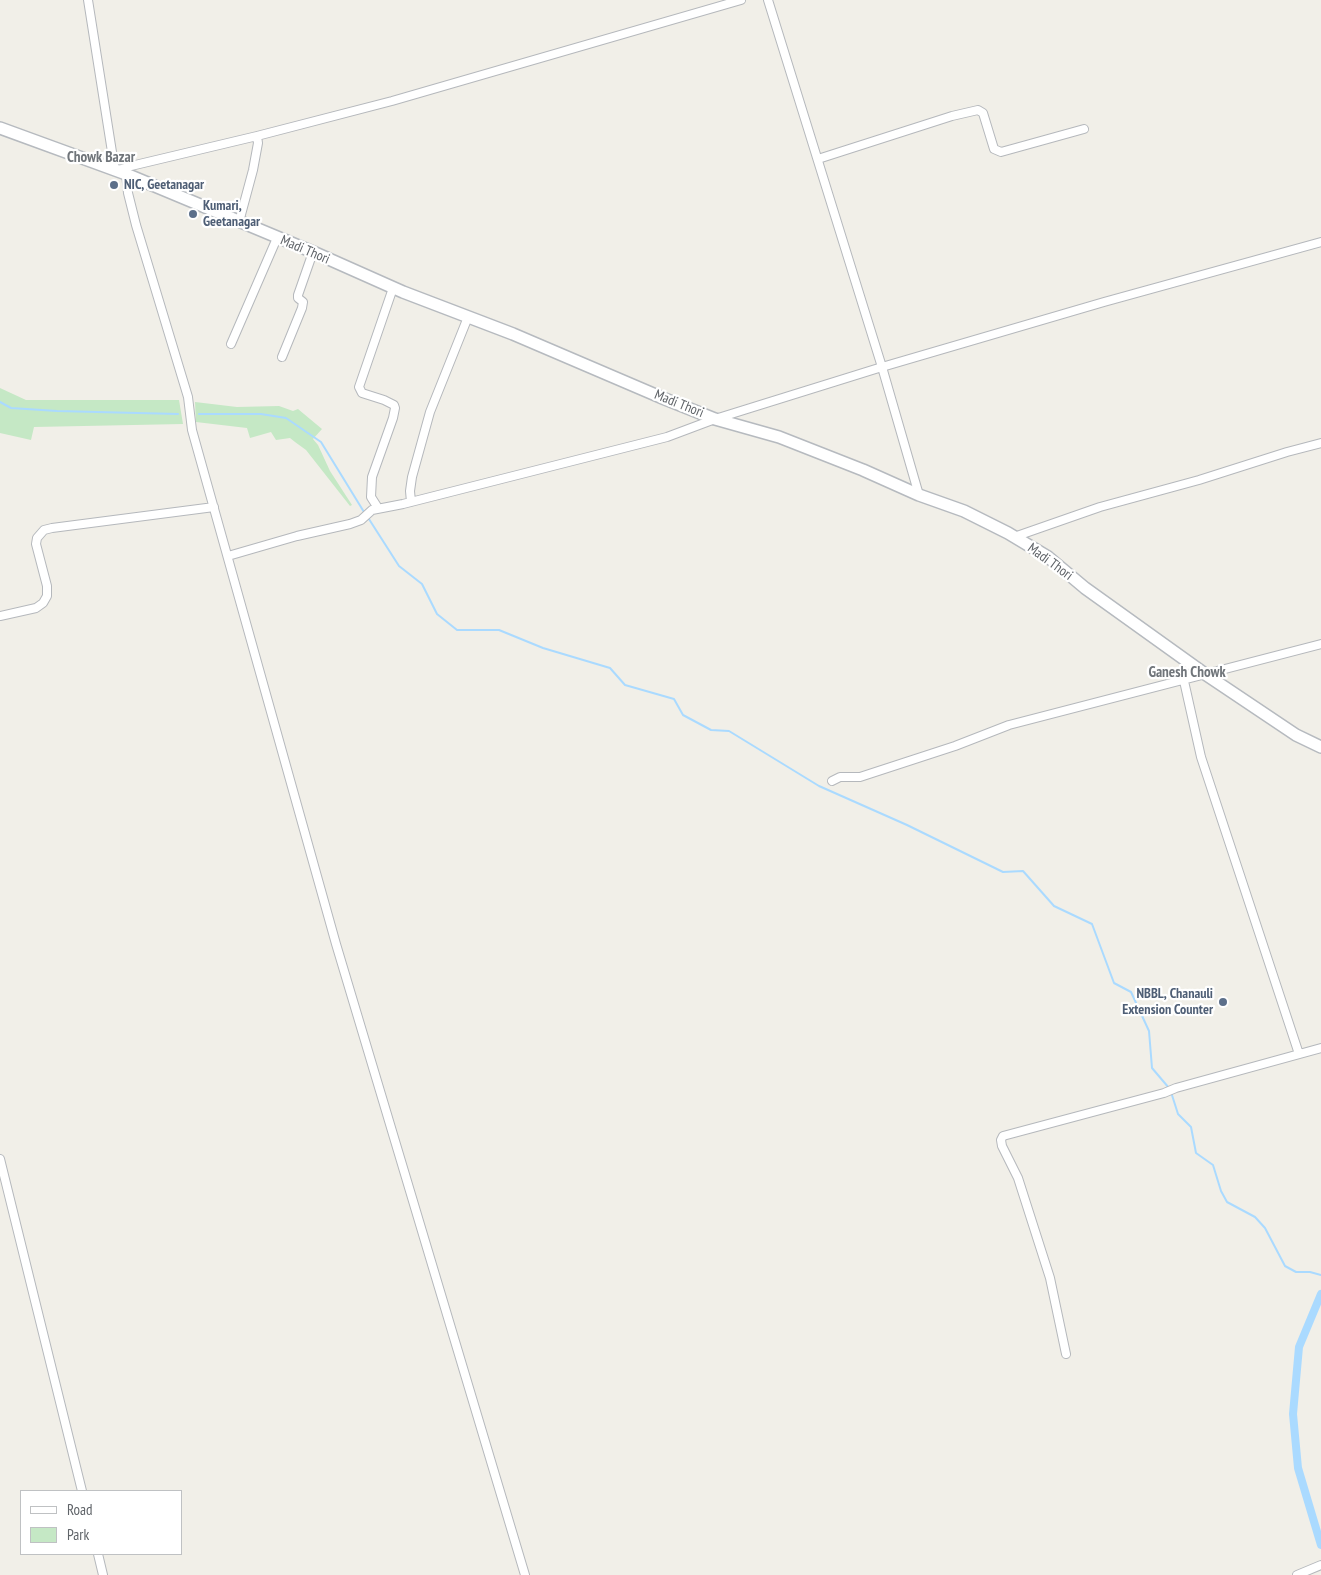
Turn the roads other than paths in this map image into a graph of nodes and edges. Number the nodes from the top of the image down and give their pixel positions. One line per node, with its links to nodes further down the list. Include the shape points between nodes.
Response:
1 (88, 0): 8 (street)
2 (741, 0): 6 (street, via 392,101)
3 (768, 0): 7 (street)
4 (0, 128): 8 (main road, Madi Thori)
5 (1084, 129): 7 (street, via 1001,152 994,149 983,113 978,110)
6 (258, 136): 8 (street, via 131,166); 9 (street)
7 (818, 159): 17 (street)
8 (120, 173): 9 (main road, Madi Thori); 22 (street, via 188,397 192,430)
9 (240, 222): 10 (main road, Madi Thori)
10 (277, 238): 12 (main road, Madi Thori); 15 (street)
11 (1321, 242): 17 (street)
12 (313, 252): 13 (main road, Madi Thori); 16 (street, via 298,296 304,302)
13 (393, 288): 14 (main road, Madi Thori); 23 (street, via 359,387 362,393 384,400 395,408 372,477 371,497)
14 (468, 317): 18 (main road, Madi Thori); 21 (street, via 430,412 412,477)
15 (230, 344)
16 (282, 357)
17 (882, 367): 18 (street); 20 (street)
18 (715, 419): 20 (main road, Madi Thori, via 779,437); 21 (street, via 667,437)
19 (1321, 444): 24 (street, via 1100,507)
20 (919, 495): 24 (main road, Madi Thori, via 964,511)
21 (411, 502): 23 (street)
22 (214, 507): 25 (street); 26 (street, via 44,530 36,544 47,596 36,608)
23 (375, 509): 25 (street, via 350,524)
24 (1014, 537): 28 (main road, Madi Thori, via 1048,557 1085,588)
25 (228, 556): 41 (street, via 339,953)
26 (0, 616)
27 (1321, 644): 28 (street)
28 (1205, 674): 29 (street); 30 (main road, Madi Thori, via 1296,735)
29 (1184, 680): 31 (street, via 1009,725 860,777 840,777); 33 (street, via 1201,757)
30 (1321, 747)
31 (832, 781)
32 (1321, 1048): 33 (street)
33 (1300, 1054): 36 (street, via 1003,1136 1002,1146 1018,1178 1050,1278)
34 (0, 1159): 35 (street)
35 (1, 1171): 37 (street)
36 (1066, 1354)
37 (82, 1490)
38 (98, 1555): 40 (street)
39 (1321, 1565): 42 (street)
40 (103, 1575)
41 (525, 1575)
42 (1296, 1575)

